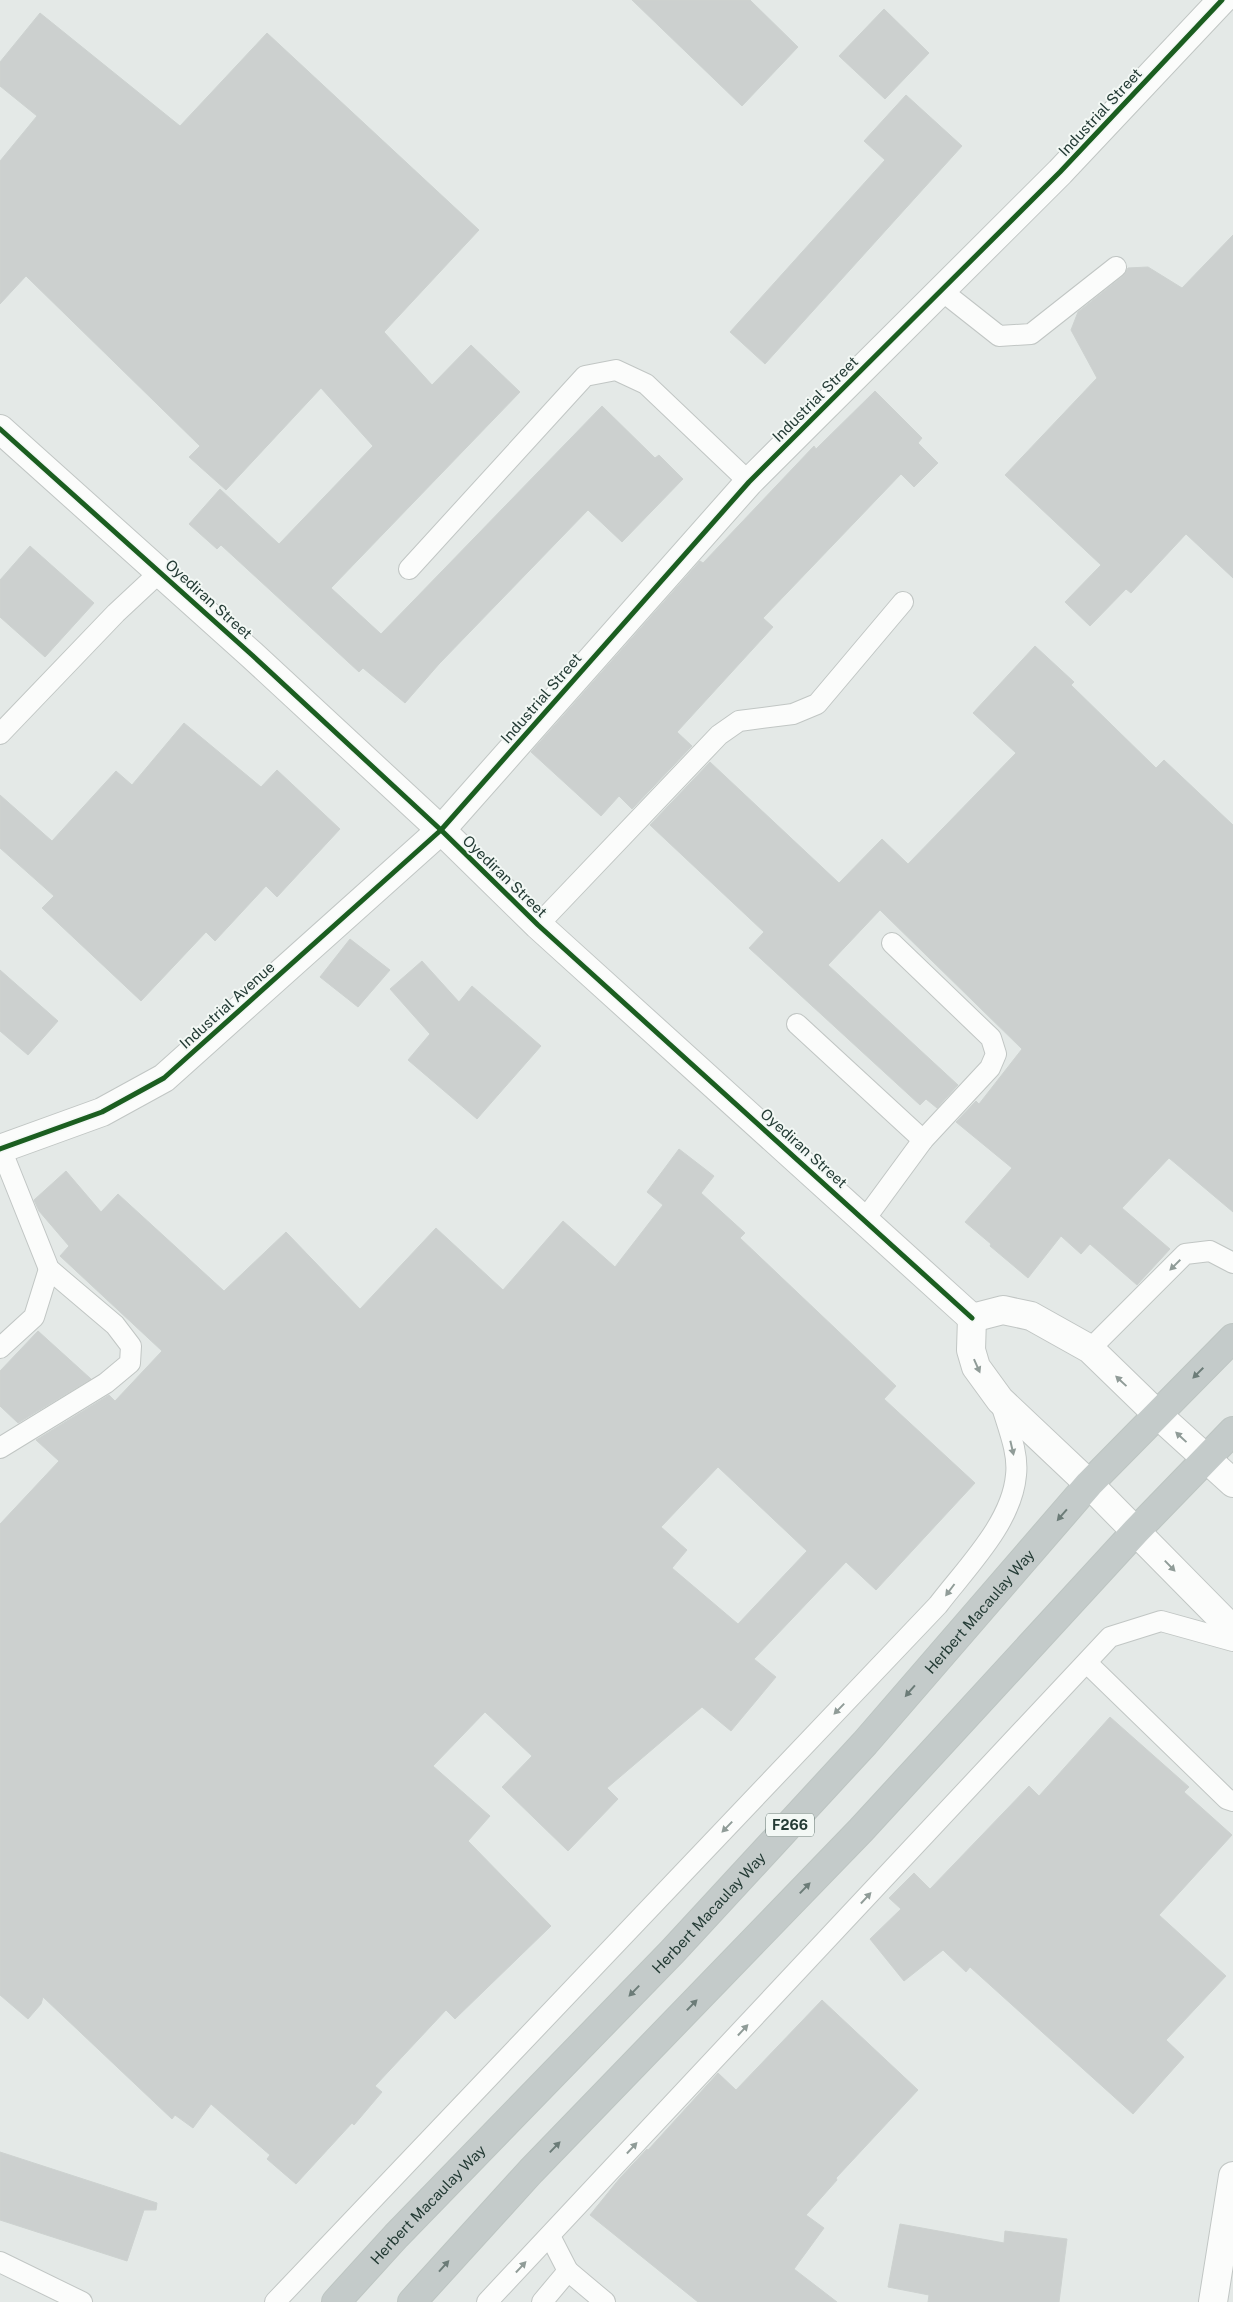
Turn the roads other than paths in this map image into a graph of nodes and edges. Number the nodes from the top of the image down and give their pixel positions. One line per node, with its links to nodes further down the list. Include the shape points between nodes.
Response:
1 (1222, 0): 3 (street, Industrial Street, via 1060,172)
2 (1116, 267): 3 (lane, via 1031,334 999,336)
3 (942, 291): 5 (street, Industrial Street)
4 (0, 429): 7 (street, Oyediran Street)
5 (749, 482): 6 (lane, via 646,384 616,370 585,376); 10 (street, Industrial Street)
6 (409, 569)
7 (160, 572): 9 (lane, via 116,612); 10 (street, Oyediran Street)
8 (903, 602): 11 (lane, via 817,704 793,714 739,721 719,734)
9 (0, 734)
10 (441, 830): 11 (street, Oyediran Street); 15 (street, Industrial Avenue, via 164,1078 102,1112)
11 (538, 925): 16 (street, Oyediran Street)
12 (892, 943): 14 (lane, via 991,1038 996,1054 990,1068)
13 (797, 1024): 14 (lane)
14 (923, 1140): 16 (lane)
15 (0, 1149): 18 (lane)
16 (865, 1219): 19 (street, Oyediran Street)
17 (1233, 1263): 22 (lane, one-way to 22, via 1210,1251 1185,1254)
18 (49, 1269): 21 (lane, via 34,1317); 26 (lane, via 115,1325 131,1346 130,1363 106,1383)
19 (972, 1318): 22 (street, via 1003,1310 1031,1316); 23 (street, one-way to 23, via 971,1350 976,1368)
20 (1233, 1338): 24 (highway, Herbert Macaulay Way / F266, one-way to 24)
21 (0, 1348)
22 (1090, 1349): 24 (street, one-way to 22)
23 (1000, 1400): 29 (street); 40 (lane, one-way to 40, via 1017,1474 1011,1497 1002,1522 938,1605)
24 (1157, 1414): 27 (street, one-way to 24); 29 (highway, Herbert Macaulay Way / F266)
25 (1233, 1431): 27 (highway)
26 (0, 1448)
27 (1206, 1460): 28 (street); 30 (highway)
28 (1233, 1483)
29 (1089, 1484): 30 (street); 41 (highway, Herbert Macaulay Way / F266, one-way to 41, via 859,1750 672,1952)
30 (1136, 1531): 31 (street, one-way to 31); 42 (highway, one-way to 30, via 531,2171 861,1830)
31 (1233, 1630)
32 (1233, 1641): 33 (lane, via 1161,1621 1110,1637)
33 (1087, 1663): 34 (lane, via 1227,1799); 36 (lane, one-way to 33)
34 (1233, 1801)
35 (1233, 2176): 46 (street)
36 (550, 2236): 38 (lane); 43 (lane, one-way to 36)
37 (0, 2262): 39 (lane)
38 (568, 2270): 44 (lane); 45 (lane)
39 (82, 2302)
40 (275, 2302)
41 (336, 2302)
42 (412, 2302)
43 (487, 2302)
44 (542, 2302)
45 (605, 2302)
46 (1213, 2302)

